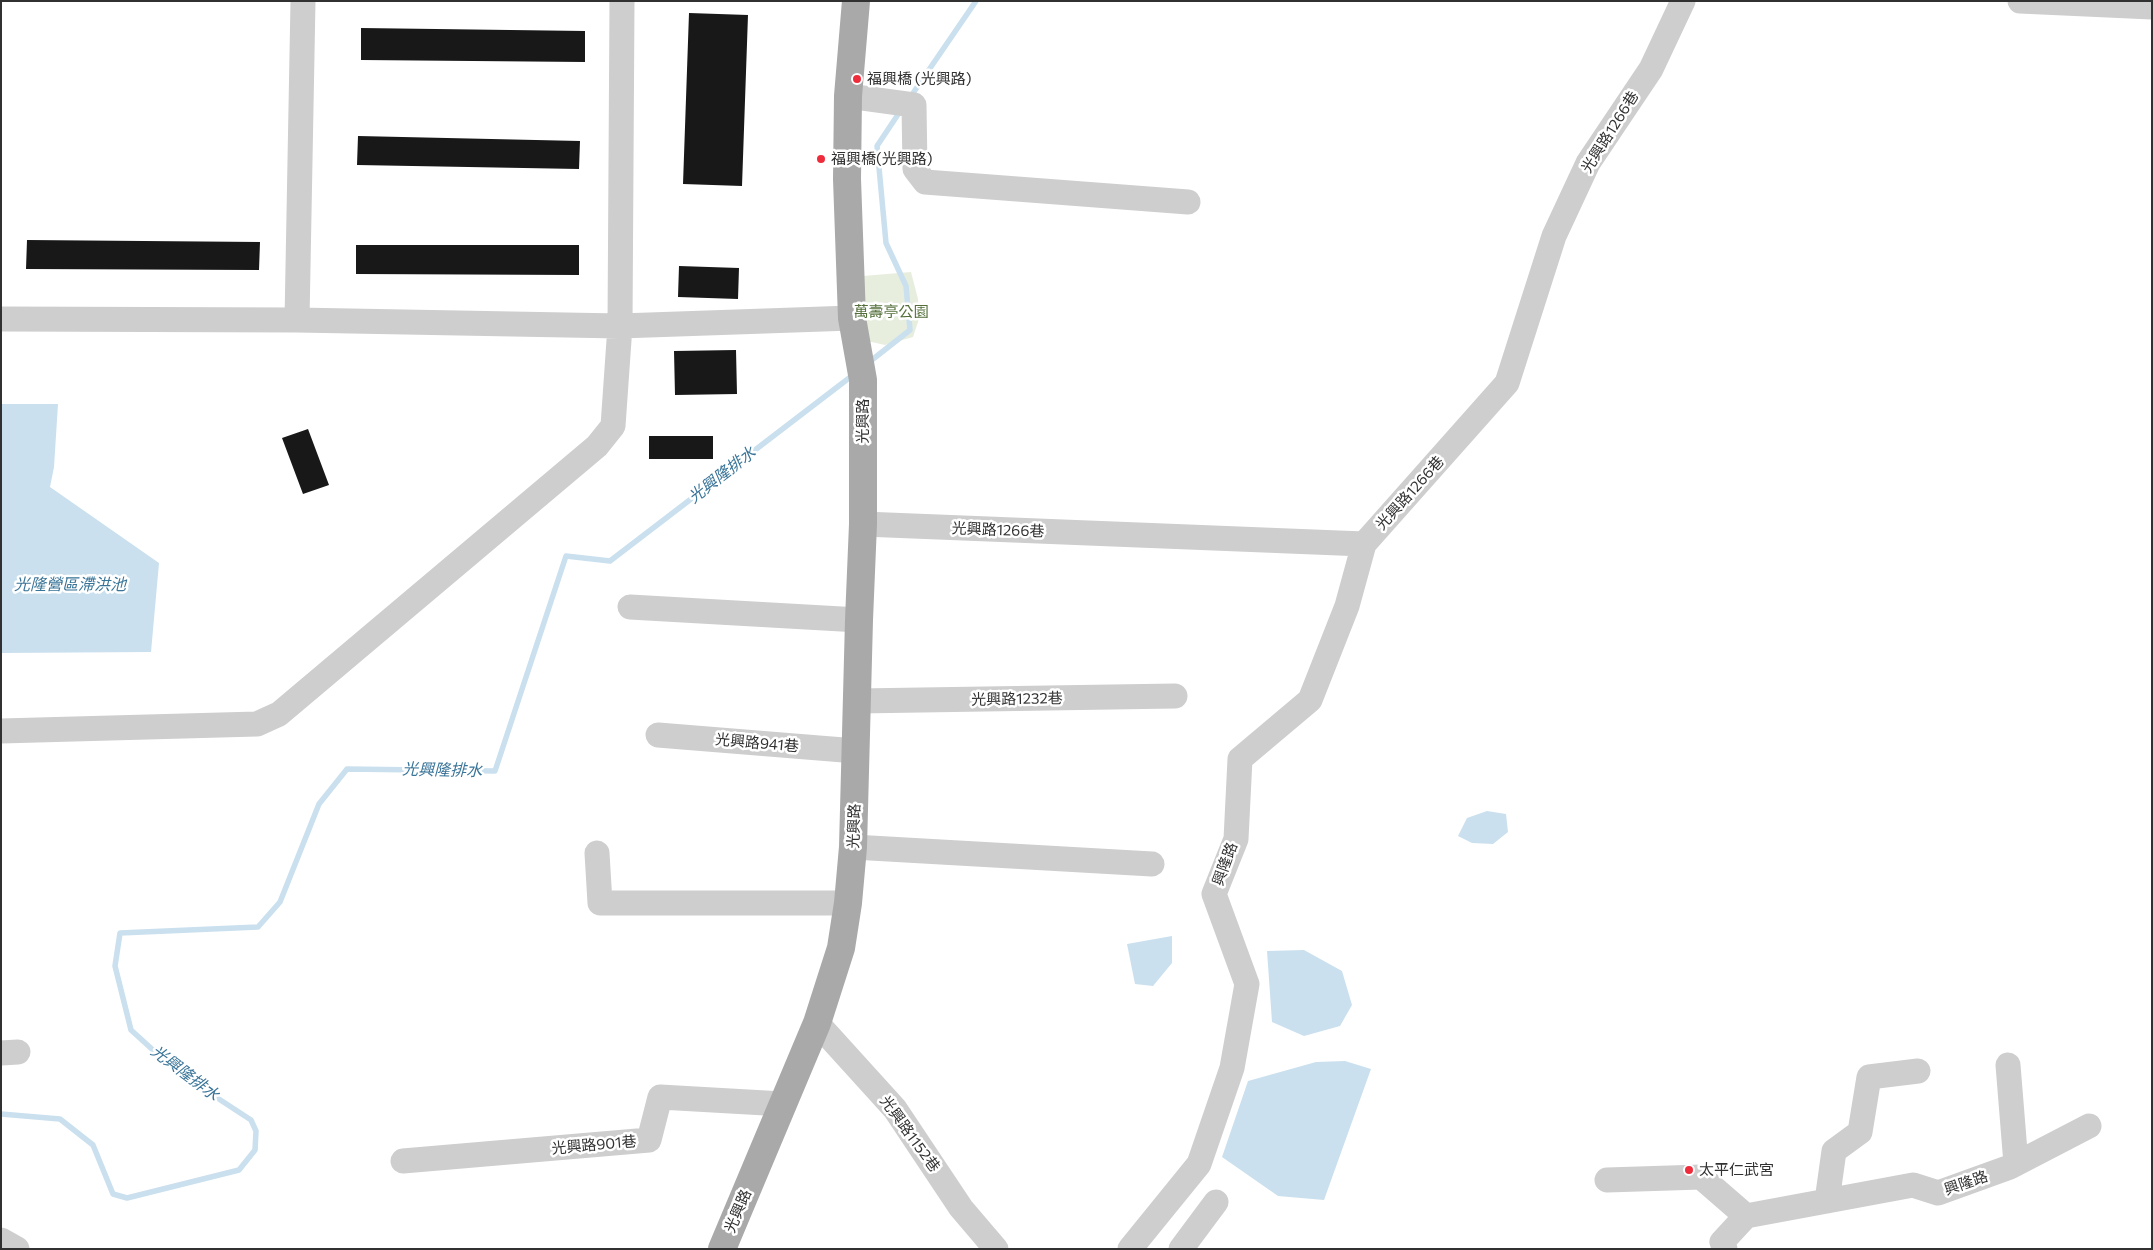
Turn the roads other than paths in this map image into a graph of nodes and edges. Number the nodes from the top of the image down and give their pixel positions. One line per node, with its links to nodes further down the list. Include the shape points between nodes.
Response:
1 (303, 1): 11 (street)
2 (622, 1): 12 (street)
3 (856, 1): 8 (main road)
4 (1683, 1): 15 (street, 光興路1266巷, via 1651,69 1588,163 1554,236 1507,384)
5 (2020, 1): 6 (street)
6 (2077, 2): 7 (street)
7 (2152, 7)
8 (848, 96): 9 (street, via 904,104 915,169 925,182); 13 (main road, via 847,179)
9 (1188, 202)
10 (1, 319): 11 (street)
11 (297, 320): 12 (street)
12 (620, 326): 13 (street); 20 (street, via 613,426 597,446 279,714 257,724)
13 (855, 330): 14 (main road, 光興路, via 863,380)
14 (863, 524): 15 (street, 光興路1266巷); 17 (main road, 光興路)
15 (1364, 544): 42 (street, 興隆路, via 1348,606 1310,700 1240,759 1236,839 1214,894 1247,984 1232,1068 1199,1164)
16 (630, 607): 17 (street)
17 (859, 620): 19 (main road, 光興路)
18 (1175, 696): 19 (street, 光興路1232巷)
19 (858, 701): 22 (main road, 光興路)
20 (1, 732)
21 (658, 735): 22 (street, 光興路941巷)
22 (856, 751): 23 (main road, 光興路)
23 (853, 847): 25 (street); 26 (main road, 光興路)
24 (597, 853): 26 (street, via 600,903)
25 (1152, 864)
26 (848, 903): 27 (main road, 光興路, via 841,948)
27 (817, 1023): 30 (main road, 光興路); 41 (street, 光興路1152巷, via 895,1109 961,1208)
28 (2008, 1065): 33 (street)
29 (1918, 1071): 35 (street, via 1869,1077 1860,1132 1834,1151)
30 (783, 1104): 32 (street, 光興路901巷, via 660,1097 648,1140); 40 (main road, 光興路)
31 (2089, 1126): 33 (street, 興隆路)
32 (403, 1161)
33 (2016, 1164): 35 (street, 興隆路, via 1938,1193 1913,1185)
34 (1607, 1180): 37 (street, via 1701,1177)
35 (1827, 1201): 37 (street, 興隆路)
36 (1216, 1202): 43 (street)
37 (1746, 1216): 44 (street, via 1722,1242)
38 (1, 1240): 39 (street)
39 (17, 1249)
40 (722, 1249)
41 (996, 1249)
42 (1130, 1249)
43 (1181, 1249)
44 (1725, 1249)

